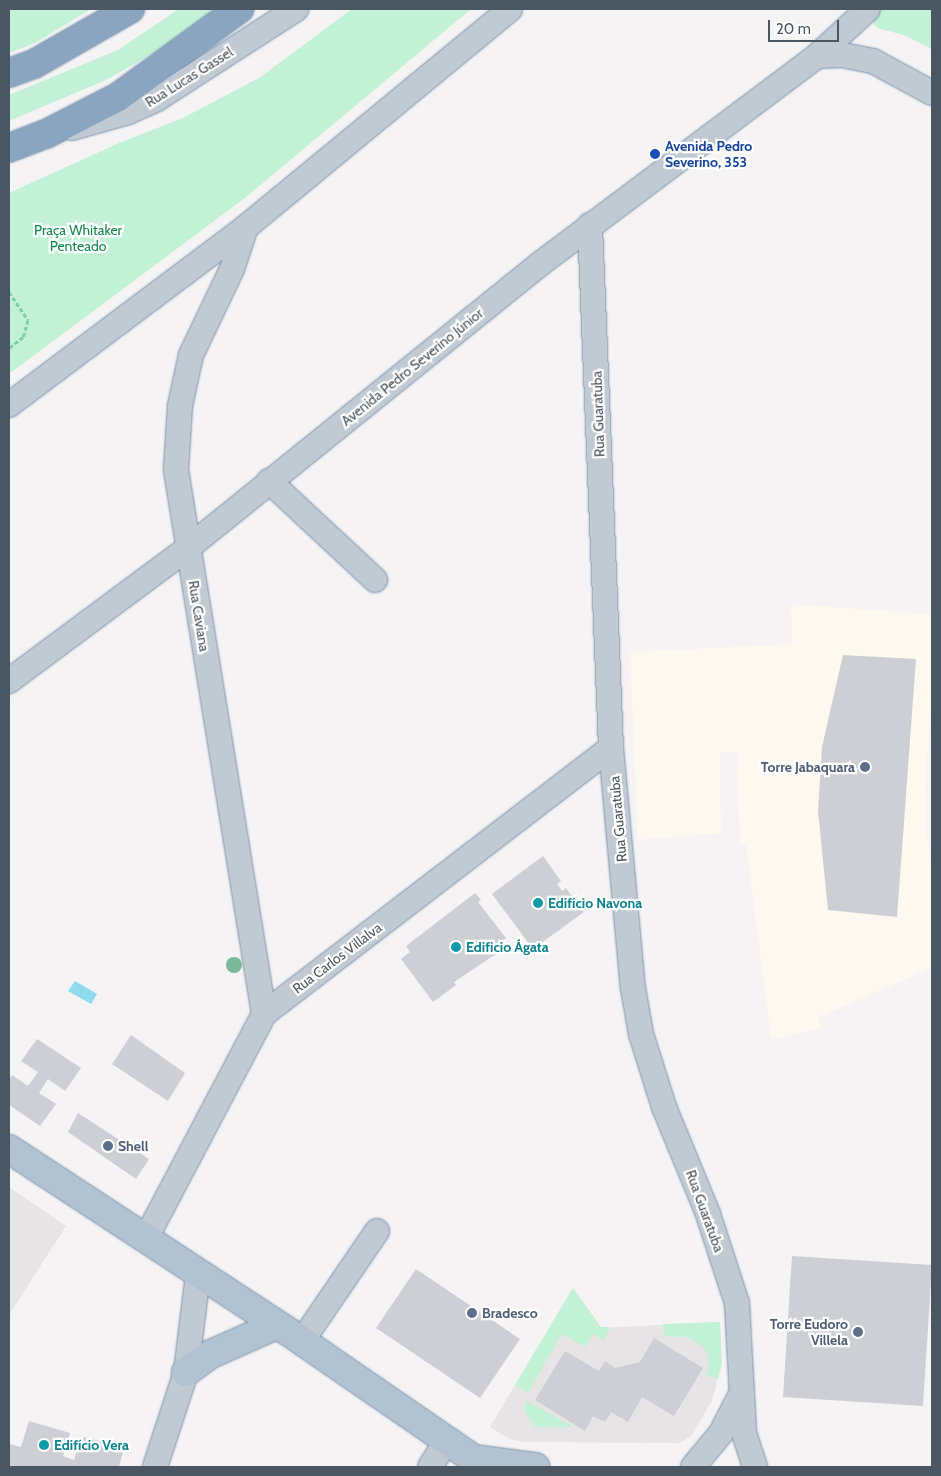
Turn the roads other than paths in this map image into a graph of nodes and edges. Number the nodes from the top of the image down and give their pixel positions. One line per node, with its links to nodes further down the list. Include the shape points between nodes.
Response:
1 (130, 9): 7 (highway, via 34,64)
2 (239, 9): 9 (highway, via 118,97)
3 (296, 9): 9 (street, Rua Lucas Gassel, via 157,99 128,112)
4 (510, 9): 12 (street)
5 (868, 9): 6 (street, Avenida Pedro Severino Júnior)
6 (817, 56): 8 (street, via 842,55 872,60); 11 (street, Avenida Pedro Severino Júnior)
7 (9, 73)
8 (932, 93)
9 (46, 134): 10 (highway)
10 (9, 148)
11 (590, 226): 14 (street, Avenida Pedro Severino Júnior); 18 (street, Rua Guaratuba)
12 (246, 227): 13 (street); 15 (street, Rua Caviana, via 232,269 191,355 180,406 176,470)
13 (9, 405)
14 (270, 481): 15 (street, Avenida Pedro Severino Júnior); 16 (street)
15 (188, 548): 17 (street, Avenida Pedro Severino Júnior); 19 (street, Rua Caviana)
16 (375, 580)
17 (9, 681)
18 (611, 748): 19 (street, Rua Carlos Villalva); 27 (street, Rua Guaratuba, via 633,988 641,1034 737,1303)
19 (264, 1014): 22 (street, Rua Carlos Villalva)
20 (9, 1149): 22 (main road)
21 (377, 1231): 25 (street)
22 (146, 1238): 23 (main road)
23 (198, 1274): 24 (main road); 26 (street)
24 (276, 1325): 25 (main road); 26 (main road, via 211,1354)
25 (302, 1341): 28 (main road)
26 (186, 1372): 30 (street)
27 (741, 1394): 33 (street, Rua Guaratuba, via 721,1433); 34 (street, Rua Guaratuba, via 744,1433)
28 (446, 1440): 29 (main road); 31 (street)
29 (479, 1463): 32 (main road)
30 (155, 1467)
31 (430, 1467)
32 (535, 1467)
33 (693, 1467)
34 (755, 1467)

